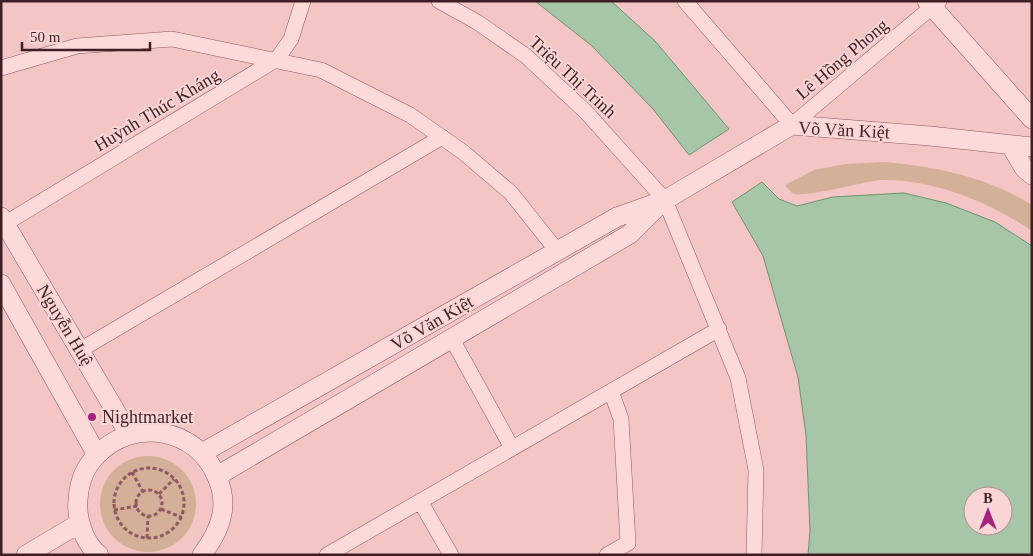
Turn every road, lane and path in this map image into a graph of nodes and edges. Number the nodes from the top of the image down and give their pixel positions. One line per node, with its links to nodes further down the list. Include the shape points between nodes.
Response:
1 (303, 1): 5 (street, Huỳnh Thúc Kháng, via 291,40)
2 (439, 1): 13 (street, Triệu Thị Trinh, via 477,22 526,56 586,112)
3 (685, 1): 8 (street)
4 (933, 3): 7 (street); 8 (street, Lê Hồng Phong)
5 (274, 60): 6 (street, via 172,39 77,46); 9 (street, via 320,70 410,115); 14 (street, Huỳnh Thúc Kháng)
6 (1, 68)
7 (1032, 119)
8 (792, 125): 10 (street, Võ Văn Kiệt); 13 (street, Võ Văn Kiệt)
9 (442, 137): 15 (street, via 511,193); 19 (street)
10 (1011, 146): 11 (street, Võ Văn Kiệt); 12 (street)
11 (1032, 147)
12 (1029, 167)
13 (665, 200): 15 (street, Võ Văn Kiệt, via 617,217); 17 (street, Triệu Thị Trinh); 18 (street, Võ Văn Kiệt, via 630,234)
14 (3, 222): 19 (street, Nguyễn Huệ)
15 (558, 252): 23 (street, Võ Văn Kiệt)
16 (1, 284): 24 (street, Nguyễn Huệ)
17 (719, 329): 20 (street); 44 (street, Triệu Thị Trinh, via 738,378 756,470)
18 (452, 339): 22 (street); 26 (street, Võ Văn Kiệt)
19 (80, 350): 21 (street, Nguyễn Huệ)
20 (611, 391): 22 (street); 43 (street, via 621,419 628,543)
21 (129, 434): 23 (street, via 151,430 175,435); 24 (street, via 105,446)
22 (512, 448): 30 (street)
23 (202, 453): 26 (street)
24 (97, 455): 36 (street, via 88,464 79,487 77,510)
25 (132, 472): 27 (path, via 148,467 160,469); 28 (path); 33 (path, via 119,483 114,493)
26 (217, 476): 40 (street, via 222,489 222,513 216,536)
27 (174, 479): 29 (path); 35 (path, via 184,495)
28 (143, 492): 29 (path, via 151,490); 31 (path, via 137,498)
29 (159, 494): 32 (path)
30 (420, 501): 41 (street); 42 (street)
31 (136, 506): 33 (path); 34 (path)
32 (161, 509): 34 (path, via 157,514); 35 (path)
33 (114, 510): 37 (path, via 120,525)
34 (148, 516): 37 (path)
35 (181, 518): 37 (path, via 167,532)
36 (80, 523): 38 (street); 39 (street)
37 (147, 538)
38 (96, 554)
39 (26, 555)
40 (202, 555)
41 (327, 555)
42 (451, 555)
43 (607, 555)
44 (754, 555)

